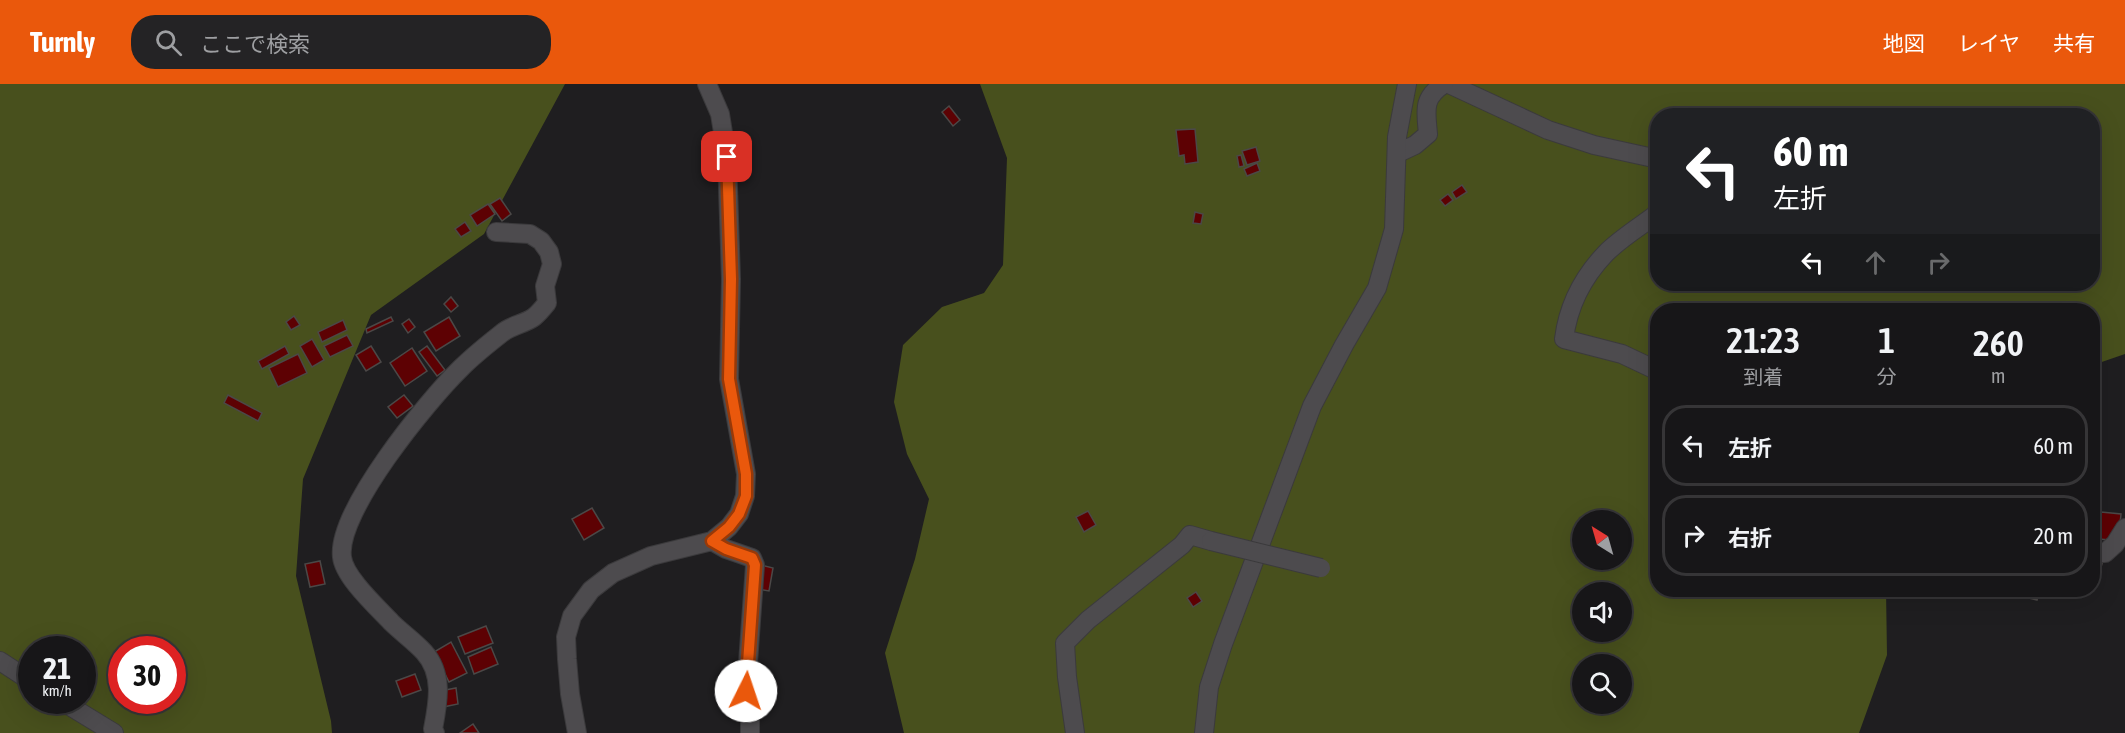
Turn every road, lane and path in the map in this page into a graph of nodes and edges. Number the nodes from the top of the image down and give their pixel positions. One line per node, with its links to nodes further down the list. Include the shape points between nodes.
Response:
1 (707, 84): 10 (street, via 720,114 727,157 729,379 746,474 746,496 739,514)
2 (1407, 84): 4 (street, via 1397,137)
3 (1446, 84): 4 (street, via 1435,90 1426,104 1428,134 1415,146); 5 (street, via 1548,130)
4 (1398, 153): 21 (street, via 1394,229 1377,288 1333,365 1300,435 1209,687)
5 (1650, 157)
6 (1650, 219): 8 (street, via 1606,253 1582,284 1566,318 1564,339 1622,354)
7 (496, 232): 17 (street, via 530,234 549,252 552,264 545,286 547,303 534,317 505,331 460,369 398,442 371,481 342,543 342,559 350,576 435,666)
8 (1650, 367)
9 (2125, 528): 11 (street, via 2115,544)
10 (712, 541): 18 (street, via 651,556 613,573 591,590 572,616 566,638); 19 (street, via 752,558 755,565 746,691)
11 (2100, 553)
12 (1321, 568): 20 (street, bridge, via 1190,535 1065,643)
13 (0, 661): 14 (street)
14 (18, 673)
15 (83, 714): 16 (street)
16 (114, 733)
17 (435, 733)
18 (577, 733)
19 (750, 733)
20 (1075, 733)
21 (1204, 733)

